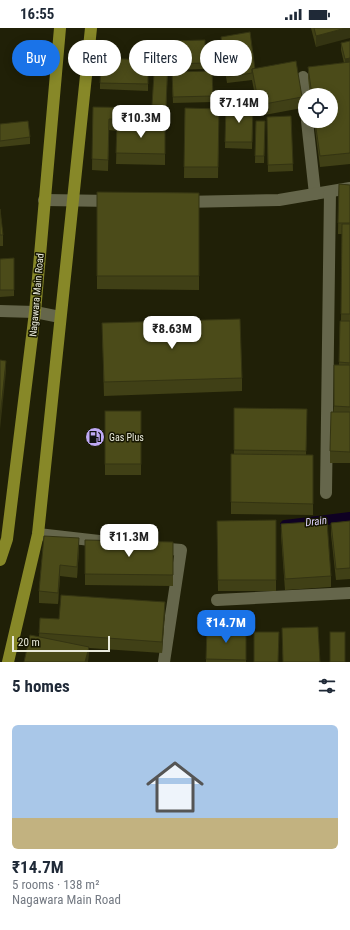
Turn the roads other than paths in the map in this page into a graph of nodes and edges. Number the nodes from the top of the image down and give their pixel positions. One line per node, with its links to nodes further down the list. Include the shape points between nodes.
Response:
1 (60, 28): 9 (main road, Nagawara Main Road)
2 (91, 28): 10 (main road)
3 (302, 77): 4 (street)
4 (303, 88)
5 (308, 128): 8 (street)
6 (350, 188): 7 (street)
7 (330, 192): 8 (street); 16 (street)
8 (315, 194): 12 (street, via 279,200)
9 (44, 200): 10 (street); 14 (main road, Nagawara Main Road)
10 (73, 200): 11 (street); 15 (main road)
11 (127, 201)
12 (174, 202)
13 (0, 311): 14 (street)
14 (35, 312): 15 (street); 20 (main road, Nagawara Main Road, via 7,539)
15 (60, 316): 17 (main road)
16 (326, 493)
17 (38, 534): 18 (street); 23 (main road)
18 (121, 543)
19 (143, 546): 24 (street, via 181,550)
20 (0, 560)
21 (350, 593): 22 (street)
22 (217, 600)
23 (8, 662)
24 (164, 662)

